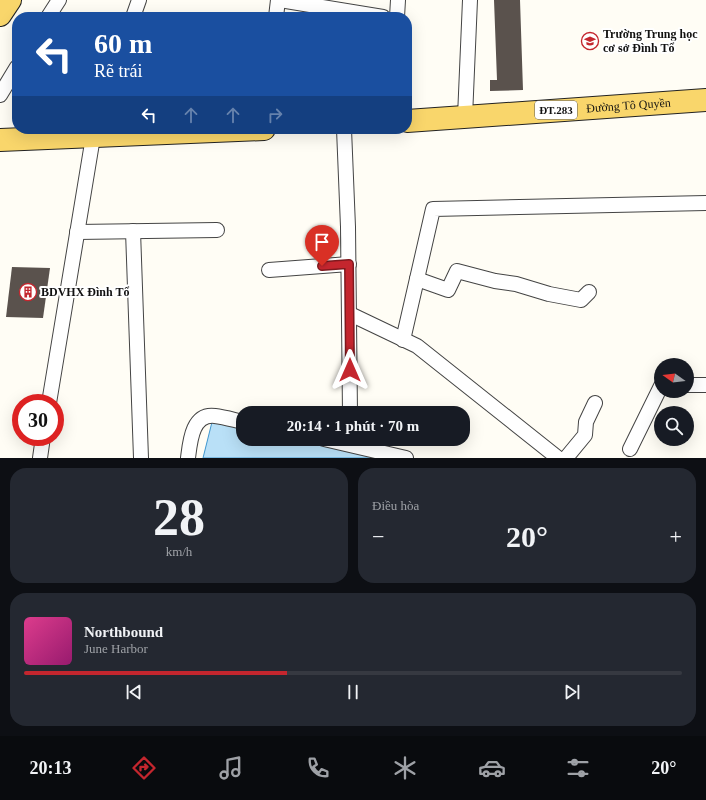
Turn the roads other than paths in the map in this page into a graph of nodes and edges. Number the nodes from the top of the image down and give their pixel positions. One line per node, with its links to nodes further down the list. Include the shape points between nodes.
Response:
1 (10, 0): 12 (main road)
2 (59, 0): 7 (street)
3 (139, 0): 8 (street)
4 (279, 0): 9 (street); 10 (street)
5 (398, 0): 11 (street)
6 (470, 0): 16 (street)
7 (51, 12)
8 (135, 12)
9 (277, 12)
10 (352, 12)
11 (397, 12)
12 (0, 15)
13 (12, 75): 14 (street)
14 (0, 95)
15 (706, 100): 16 (main road, Đường Tô Quyền / ĐT.283)
16 (465, 117): 17 (main road, Đường Tô Quyền / ĐT.283)
17 (412, 121)
18 (157, 134): 20 (main road)
19 (344, 134): 26 (street)
20 (93, 137): 21 (main road); 25 (street)
21 (0, 140)
22 (706, 203): 28 (street, via 433,209)
23 (216, 230): 24 (street)
24 (133, 231): 25 (street); 43 (street)
25 (77, 232): 34 (street)
26 (349, 264): 27 (street); 30 (street)
27 (269, 270)
28 (417, 279): 29 (street, via 448,290 458,271 581,300); 31 (street)
29 (589, 292)
30 (350, 314): 31 (street); 37 (street)
31 (403, 340): 46 (street, via 417,346)
32 (694, 385): 33 (street)
33 (706, 385)
34 (50, 394)
35 (655, 398): 41 (street)
36 (595, 403): 47 (street, via 586,422 585,435)
37 (350, 406)
38 (236, 420): 44 (street, via 214,415 200,420 192,434)
39 (42, 446): 42 (street)
40 (365, 446): 45 (street)
41 (630, 449)
42 (40, 458)
43 (141, 458)
44 (188, 458)
45 (406, 458)
46 (558, 458)
47 (566, 458)

